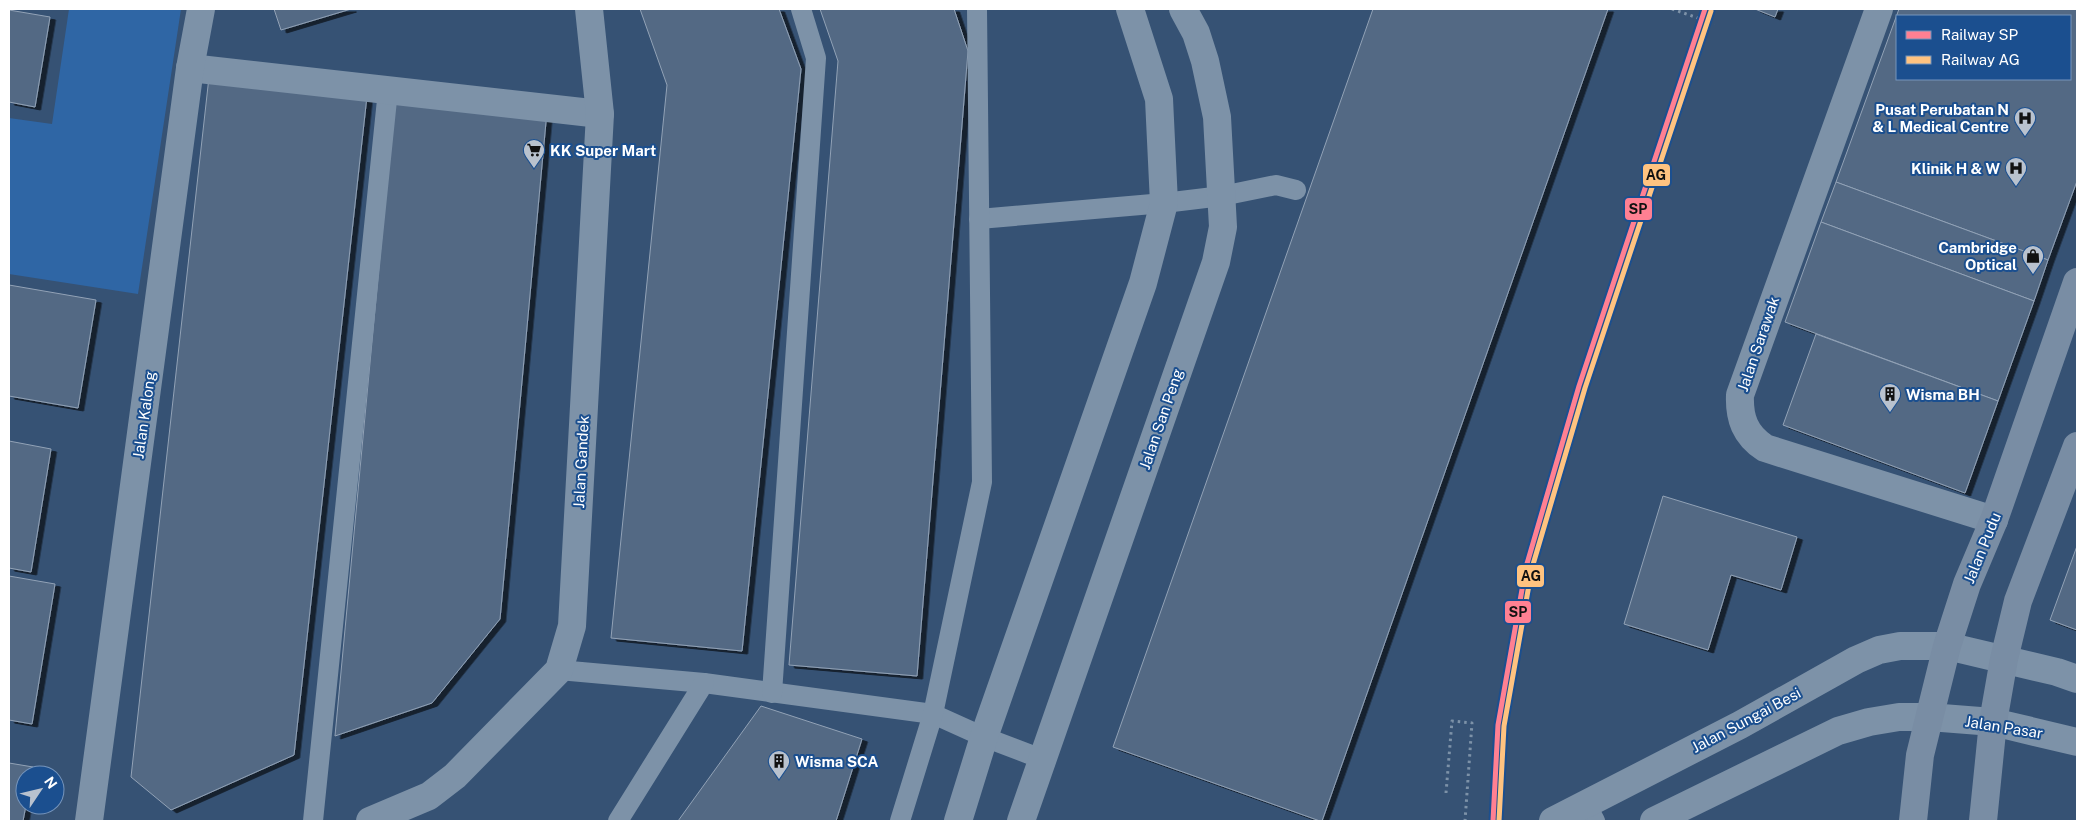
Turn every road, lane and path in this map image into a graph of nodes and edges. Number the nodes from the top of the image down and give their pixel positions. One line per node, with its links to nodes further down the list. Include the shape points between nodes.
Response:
1 (201, 9): 10 (street, Jalan Kalong)
2 (589, 9): 12 (street, Jalan Gandek)
3 (801, 9): 25 (lane, via 816,58)
4 (976, 9): 16 (lane)
5 (1130, 9): 15 (street, via 1159,99)
6 (1184, 9): 14 (street, Jalan San Peng, via 1205,61 1217,117)
7 (1672, 9): 9 (path)
8 (1879, 9): 19 (street, Jalan Sarawak, via 1740,395 1739,411 1744,428 1754,441 1765,448)
9 (1716, 24)
10 (190, 68): 11 (street); 34 (street, Jalan Kalong)
11 (388, 90): 12 (street); 35 (lane)
12 (600, 114): 22 (street, Jalan Gandek, via 572,626)
13 (1296, 190): 14 (lane, via 1276,186)
14 (1222, 196): 15 (lane); 31 (street, Jalan San Peng, via 1223,227 1216,262)
15 (1164, 203): 16 (lane); 29 (street, via 1143,283)
16 (978, 219): 26 (lane, via 982,482)
17 (2077, 282): 19 (main road, Jalan Pudu)
18 (2077, 446): 21 (main road, via 2018,601)
19 (1994, 520): 20 (main road, Jalan Pudu, via 1967,584)
20 (1947, 646): 21 (street); 27 (main road, Jalan Pudu); 33 (street, Jalan Sungai Besi, via 1900,646 1879,650 1856,660)
21 (2004, 659): 23 (street); 28 (main road)
22 (559, 670): 24 (lane); 36 (street, Jalan Gandek, via 455,776 429,796)
23 (2077, 678)
24 (704, 683): 25 (lane); 37 (lane)
25 (772, 693): 26 (lane)
26 (933, 714): 29 (lane); 38 (lane)
27 (1929, 717): 28 (street, Jalan Pasar); 43 (street, via 1900,717 1838,731); 44 (main road, Jalan Pudu, via 1920,755)
28 (1993, 722): 30 (street, Jalan Pasar); 45 (main road)
29 (984, 736): 31 (lane); 39 (street)
30 (2077, 742)
31 (1042, 759): 40 (street, Jalan San Peng)
32 (1446, 793): 41 (path, via 1452,721 1472,723)
33 (1590, 813): 42 (street, Jalan Sungai Besi)
34 (89, 821)
35 (313, 821)
36 (370, 821)
37 (618, 821)
38 (900, 821)
39 (958, 821)
40 (1021, 821)
41 (1465, 821)
42 (1553, 821)
43 (1654, 821)
44 (1913, 821)
45 (1983, 821)

